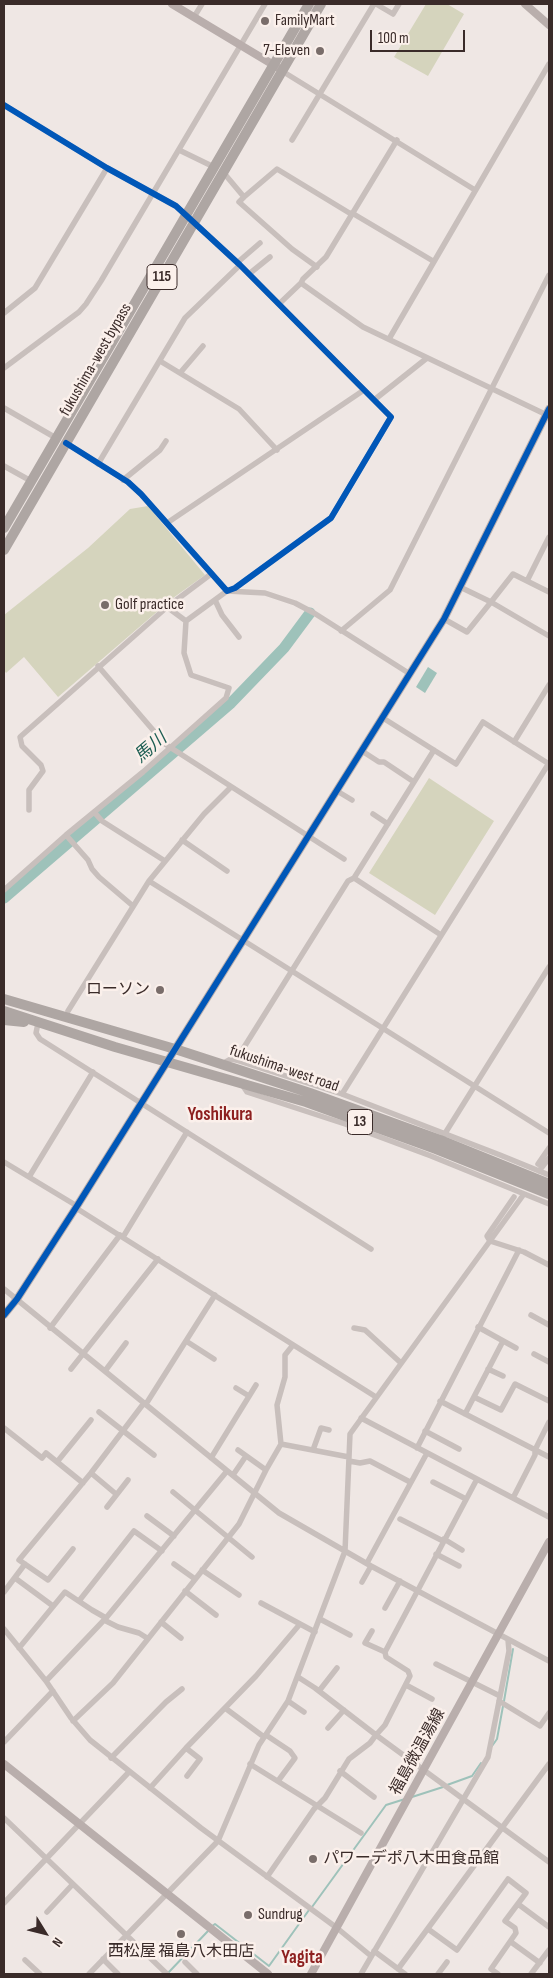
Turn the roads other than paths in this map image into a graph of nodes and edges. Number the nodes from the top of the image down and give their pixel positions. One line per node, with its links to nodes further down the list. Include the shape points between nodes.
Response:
1 (172, 4): 9 (street)
2 (202, 4): 9 (street)
3 (265, 4): 11 (street)
4 (309, 4): 13 (highway, fukushima-west bypass / 115)
5 (321, 4): 13 (highway, fukushima-west bypass / 115)
6 (375, 4): 7 (street, via 393,14); 14 (street)
7 (399, 4)
8 (525, 4): 10 (street)
9 (194, 17): 11 (street)
10 (549, 25)
11 (240, 45): 13 (street); 18 (street)
12 (549, 64): 21 (street)
13 (278, 68): 14 (street); 20 (highway, fukushima-west bypass / 115)
14 (320, 94): 16 (street); 17 (street)
15 (4, 106): 19 (street)
16 (292, 140)
17 (397, 140): 21 (street); 24 (street)
18 (179, 150): 20 (street); 22 (street)
19 (107, 168): 22 (street); 35 (street, via 35,288)
20 (218, 170): 23 (street); 25 (highway, fukushima-west bypass / 115)
21 (475, 190): 28 (street)
22 (154, 192): 25 (street); 40 (street, via 86,304)
23 (244, 197): 24 (street, via 277,170); 30 (street, via 239,202)
24 (352, 214): 28 (street); 30 (street)
25 (190, 219): 29 (street); 47 (highway, fukushima-west bypass / 115); 49 (highway, fukushima-west bypass / 115)
26 (260, 243): 29 (street)
27 (270, 257): 31 (street)
28 (433, 261): 36 (street)
29 (239, 264): 31 (street); 39 (street, via 185,318)
30 (317, 267): 33 (street)
31 (249, 274): 34 (street)
32 (549, 276): 42 (street)
33 (301, 283): 34 (street); 36 (street, via 355,322)
34 (279, 304): 43 (street)
35 (4, 313)
36 (388, 339): 38 (street)
37 (203, 346): 41 (street)
38 (427, 358): 42 (street); 44 (street)
39 (160, 361): 41 (street); 51 (street)
40 (4, 368)
41 (180, 373): 50 (street, via 239,409)
42 (492, 389): 46 (street); 70 (street, via 390,590)
43 (364, 390): 44 (street); 50 (street)
44 (374, 400): 63 (street, via 391,416 331,518)
45 (4, 408): 47 (street)
46 (548, 413): 62 (street)
47 (56, 438): 54 (highway, fukushima-west bypass / 115)
48 (166, 441): 53 (street, via 160,450)
49 (66, 443): 51 (street); 59 (highway, fukushima-west bypass / 115)
50 (277, 450): 56 (street)
51 (98, 464): 53 (street)
52 (4, 466): 54 (street)
53 (123, 480): 56 (street, via 152,504)
54 (31, 481): 55 (highway, fukushima-west bypass / 115)
55 (7, 516): 57 (highway, fukushima-west bypass / 115)
56 (167, 523): 60 (street)
57 (4, 528)
58 (549, 536): 61 (street)
59 (4, 550)
60 (211, 574): 63 (street); 67 (street)
61 (527, 581): 64 (street); 66 (street, via 512,574)
62 (460, 587): 66 (street); 68 (street)
63 (227, 591): 65 (street); 70 (street, via 280,597)
64 (549, 592)
65 (215, 600): 69 (street); 72 (street)
66 (491, 602): 68 (street, via 467,632); 71 (street)
67 (167, 608): 69 (street); 73 (street)
68 (444, 619): 74 (street)
69 (186, 621): 78 (street, via 184,652 191,675 229,688 226,698)
70 (342, 631): 74 (street)
71 (549, 636)
72 (239, 637)
73 (98, 666): 78 (street, via 165,744); 86 (street, via 20,737 22,746 43,770 29,790)
74 (410, 674): 76 (street)
75 (549, 685): 77 (street)
76 (383, 718): 79 (street); 80 (street)
77 (514, 742): 79 (street, via 483,722 456,764); 81 (street)
78 (174, 749): 83 (street); 88 (street)
79 (434, 750): 82 (street)
80 (362, 751): 82 (street); 84 (street)
81 (549, 763): 100 (street)
82 (414, 782): 89 (street)
83 (231, 787): 91 (street); 92 (street)
84 (337, 790): 85 (street); 91 (street)
85 (352, 800)
86 (29, 810)
87 (373, 814): 89 (street)
88 (98, 816): 90 (street); 94 (street)
89 (388, 824): 96 (street)
90 (68, 836): 98 (street); 99 (street, via 99,877)
91 (309, 836): 93 (street); 101 (street)
92 (182, 840): 94 (street); 95 (street)
93 (344, 858)
94 (165, 861): 97 (street)
95 (228, 871)
96 (354, 878): 100 (street); 103 (street, via 348,881)
97 (149, 881): 99 (street); 101 (street)
98 (4, 890)
99 (133, 906): 107 (street)
100 (441, 935): 111 (street)
101 (242, 941): 103 (street); 113 (street)
102 (549, 967): 119 (street)
103 (291, 971): 111 (street); 114 (street)
104 (4, 992): 106 (highway)
105 (4, 999): 106 (highway, fukushima-west road / 13)
106 (41, 1010): 107 (highway); 112 (highway, fukushima-west road / 13)
107 (68, 1010): 112 (highway, via 106,1024)
108 (4, 1011): 110 (highway, fukushima-west road / 13)
109 (4, 1020): 110 (highway)
110 (38, 1023): 115 (highway, fukushima-west road / 13); 117 (street, via 36,1033 40,1039)
111 (383, 1028): 119 (street); 120 (street)
112 (114, 1031): 113 (highway, fukushima-west road / 13)
113 (175, 1048): 115 (street); 116 (highway, fukushima-west road / 13)
114 (236, 1060): 116 (street); 120 (street)
115 (168, 1061): 118 (highway, fukushima-west road / 13); 121 (street)
116 (222, 1064): 124 (highway, fukushima-west road / 13)
117 (93, 1072): 121 (street); 131 (street)
118 (241, 1083): 133 (street, via 247,1092 345,1124); 134 (highway, fukushima-west road / 13, via 306,1102)
119 (474, 1086): 123 (street); 124 (street)
120 (342, 1094): 124 (street)
121 (142, 1104): 122 (street); 137 (street)
122 (187, 1132): 138 (street); 140 (street)
123 (549, 1133)
124 (443, 1137): 129 (street); 132 (highway, fukushima-west road / 13)
125 (549, 1148): 128 (street)
126 (549, 1158): 129 (street)
127 (4, 1162): 131 (street)
128 (538, 1164)
129 (539, 1171): 130 (street)
130 (549, 1176)
131 (29, 1177): 137 (street)
132 (549, 1184)
133 (524, 1194): 136 (street); 139 (street)
134 (549, 1194)
135 (514, 1197): 139 (street, via 487,1236)
136 (549, 1204)
137 (76, 1207): 138 (street); 146 (street)
138 (121, 1236): 142 (street); 151 (street)
139 (490, 1241): 141 (street); 162 (street)
140 (371, 1249)
141 (518, 1250): 143 (street); 150 (street)
142 (158, 1259): 145 (street); 158 (street)
143 (549, 1265)
144 (4, 1289): 146 (street)
145 (215, 1295): 153 (street); 156 (street)
146 (17, 1299): 147 (street); 151 (street)
147 (4, 1314)
148 (531, 1315): 149 (street)
149 (549, 1325)
150 (478, 1327): 154 (street); 173 (street)
151 (50, 1328): 158 (street)
152 (354, 1328): 162 (street, via 365,1330)
153 (186, 1341): 160 (street); 174 (street)
154 (503, 1341): 157 (street); 164 (street)
155 (126, 1343): 165 (street)
156 (293, 1344): 170 (street); 185 (street, via 286,1354 285,1377 277,1405)
157 (516, 1348)
158 (84, 1354): 163 (street); 165 (street)
159 (534, 1354): 161 (street)
160 (214, 1359)
161 (549, 1362)
162 (401, 1363): 170 (street)
163 (71, 1369)
164 (488, 1369): 166 (street); 171 (street)
165 (105, 1371): 174 (street)
166 (503, 1376)
167 (256, 1385): 169 (street)
168 (236, 1388): 169 (street)
169 (249, 1396): 195 (street)
170 (376, 1397): 177 (street)
171 (474, 1397): 172 (street, via 501,1410 514,1384); 176 (street)
172 (549, 1401)
173 (440, 1402): 176 (street); 183 (street)
174 (145, 1403): 181 (street); 195 (street)
175 (99, 1412): 181 (street)
176 (464, 1414): 190 (street)
177 (361, 1418): 186 (street); 196 (street, via 350,1434)
178 (91, 1420): 197 (street)
179 (549, 1422): 184 (street)
180 (4, 1428): 197 (street, via 42,1458 46,1453)
181 (124, 1430): 192 (street); 200 (street)
182 (329, 1430): 189 (street, via 321,1428)
183 (425, 1431): 186 (street); 187 (street)
184 (547, 1434): 190 (street)
185 (281, 1444): 189 (street); 198 (street)
186 (417, 1448): 191 (street)
187 (459, 1448)
188 (238, 1450): 193 (street)
189 (313, 1450): 196 (street)
190 (535, 1450): 194 (street); 210 (street, via 536,1455)
191 (427, 1453): 202 (street); 204 (street)
192 (154, 1455)
193 (246, 1456): 198 (street); 201 (street)
194 (549, 1457)
195 (211, 1458): 199 (street)
196 (349, 1459): 204 (street, via 360,1463 370,1461); 224 (street)
197 (57, 1462): 206 (street)
198 (266, 1470): 208 (street)
199 (227, 1471): 201 (street); 213 (street)
200 (90, 1473): 206 (street); 209 (street)
201 (233, 1475): 208 (street)
202 (477, 1479): 210 (street); 211 (street)
203 (128, 1480): 209 (street)
204 (410, 1482): 229 (street)
205 (433, 1482): 211 (street)
206 (83, 1483): 227 (street, via 19,1560)
207 (174, 1492): 213 (street)
208 (254, 1493): 218 (street, via 239,1524); 224 (street, via 286,1518)
209 (116, 1494): 212 (street)
210 (513, 1498): 215 (street)
211 (466, 1499): 219 (street)
212 (107, 1507)
213 (196, 1510): 217 (street); 218 (street)
214 (147, 1516): 217 (street)
215 (549, 1517)
216 (400, 1519): 219 (street)
217 (174, 1536): 223 (street)
218 (228, 1537): 226 (street); 231 (street)
219 (444, 1540): 222 (street); 225 (street)
220 (549, 1542): 253 (street, 福島微温湯線)
221 (73, 1549): 227 (street, via 48,1580)
222 (462, 1550)
223 (162, 1551): 240 (street, via 134,1532); 245 (street)
224 (345, 1551): 229 (street); 246 (street)
225 (436, 1554): 230 (street); 236 (street)
226 (252, 1557)
227 (25, 1564): 232 (street)
228 (174, 1564): 233 (street)
229 (369, 1564): 234 (street); 235 (street)
230 (458, 1566)
231 (202, 1570): 233 (street); 239 (street)
232 (14, 1578): 238 (street); 242 (street)
233 (195, 1579): 237 (street)
234 (400, 1580): 236 (street); 243 (street)
235 (362, 1582)
236 (417, 1590): 253 (street); 258 (street)
237 (185, 1591): 244 (street); 247 (street)
238 (4, 1592)
239 (239, 1595)
240 (79, 1601): 242 (street, via 64,1592); 245 (street)
241 (261, 1603): 248 (street)
242 (53, 1606): 257 (street)
243 (385, 1608)
244 (216, 1615)
245 (105, 1619): 254 (street); 263 (street)
246 (320, 1619): 251 (street); 252 (street)
247 (161, 1622): 254 (street); 255 (street)
248 (300, 1624): 251 (street); 272 (street)
249 (4, 1629): 257 (street)
250 (372, 1631): 258 (street, via 366,1643)
251 (315, 1632): 262 (street)
252 (350, 1634)
253 (499, 1635): 256 (street); 264 (street, 福島微温湯線)
254 (147, 1638): 276 (street, via 112,1683)
255 (181, 1638)
256 (508, 1640): 259 (street); 270 (street)
257 (19, 1648): 263 (street)
258 (385, 1652): 265 (street, via 386,1657 410,1674)
259 (549, 1661)
260 (436, 1664): 264 (street)
261 (337, 1668): 268 (street)
262 (298, 1677): 268 (street); 271 (street)
263 (46, 1681): 267 (street)
264 (472, 1683): 270 (street); 286 (street, 福島微温湯線)
265 (406, 1685): 269 (street); 278 (street, via 385,1725)
266 (182, 1689): 282 (street)
267 (53, 1691): 276 (street); 280 (street)
268 (319, 1691): 273 (street)
269 (432, 1699)
270 (500, 1699): 275 (street, via 540,1726); 293 (street, via 488,1757)
271 (288, 1701): 274 (street); 279 (street)
272 (225, 1708): 279 (street); 281 (street)
273 (344, 1710): 277 (street); 278 (street)
274 (304, 1712)
275 (549, 1713)
276 (74, 1721): 282 (street)
277 (328, 1728)
278 (376, 1735): 286 (street); 287 (street)
279 (265, 1736): 284 (street); 290 (street, via 296,1758)
280 (4, 1742)
281 (186, 1748): 289 (street, via 200,1759); 291 (street)
282 (111, 1758): 288 (street)
283 (4, 1764): 296 (street)
284 (250, 1764): 290 (street); 299 (street)
285 (549, 1764): 297 (street)
286 (424, 1770): 293 (street); 309 (street, 福島微温湯線)
287 (340, 1771): 292 (street); 294 (street)
288 (129, 1772): 291 (street); 296 (street)
289 (187, 1776)
290 (278, 1781): 294 (street)
291 (150, 1788): 299 (street)
292 (374, 1797)
293 (463, 1798): 297 (street); 314 (street)
294 (317, 1806): 298 (street); 302 (street)
295 (4, 1818): 300 (street)
296 (79, 1825): 300 (street); 304 (street)
297 (503, 1827): 301 (street); 310 (street)
298 (361, 1833)
299 (218, 1841): 302 (street); 304 (street)
300 (46, 1859): 303 (street); 305 (street)
301 (549, 1862)
302 (267, 1877): 309 (street)
303 (72, 1885): 307 (street); 311 (street)
304 (166, 1894): 311 (street); 327 (street)
305 (4, 1903)
306 (518, 1904): 308 (street); 310 (street, via 526,1893 508,1880 456,1950); 312 (street, via 505,1921 515,1928)
307 (47, 1912)
308 (549, 1927)
309 (337, 1928): 314 (street); 328 (street, 福島微温湯線)
310 (428, 1929): 320 (street)
311 (126, 1935): 316 (street); 325 (street)
312 (511, 1942): 319 (street); 321 (street)
313 (549, 1950): 319 (street)
314 (372, 1954): 320 (street); 329 (street)
315 (25, 1960): 322 (street)
316 (103, 1960): 323 (street); 324 (street)
317 (185, 1962): 326 (street)
318 (447, 1962): 331 (street)
319 (540, 1963): 333 (street)
320 (398, 1969): 330 (street)
321 (489, 1972): 332 (street)
322 (40, 1974)
323 (91, 1974)
324 (118, 1974)
325 (167, 1974)
326 (198, 1974)
327 (268, 1974)
328 (311, 1974)
329 (361, 1974)
330 (405, 1974)
331 (438, 1974)
332 (498, 1974)
333 (531, 1974)

